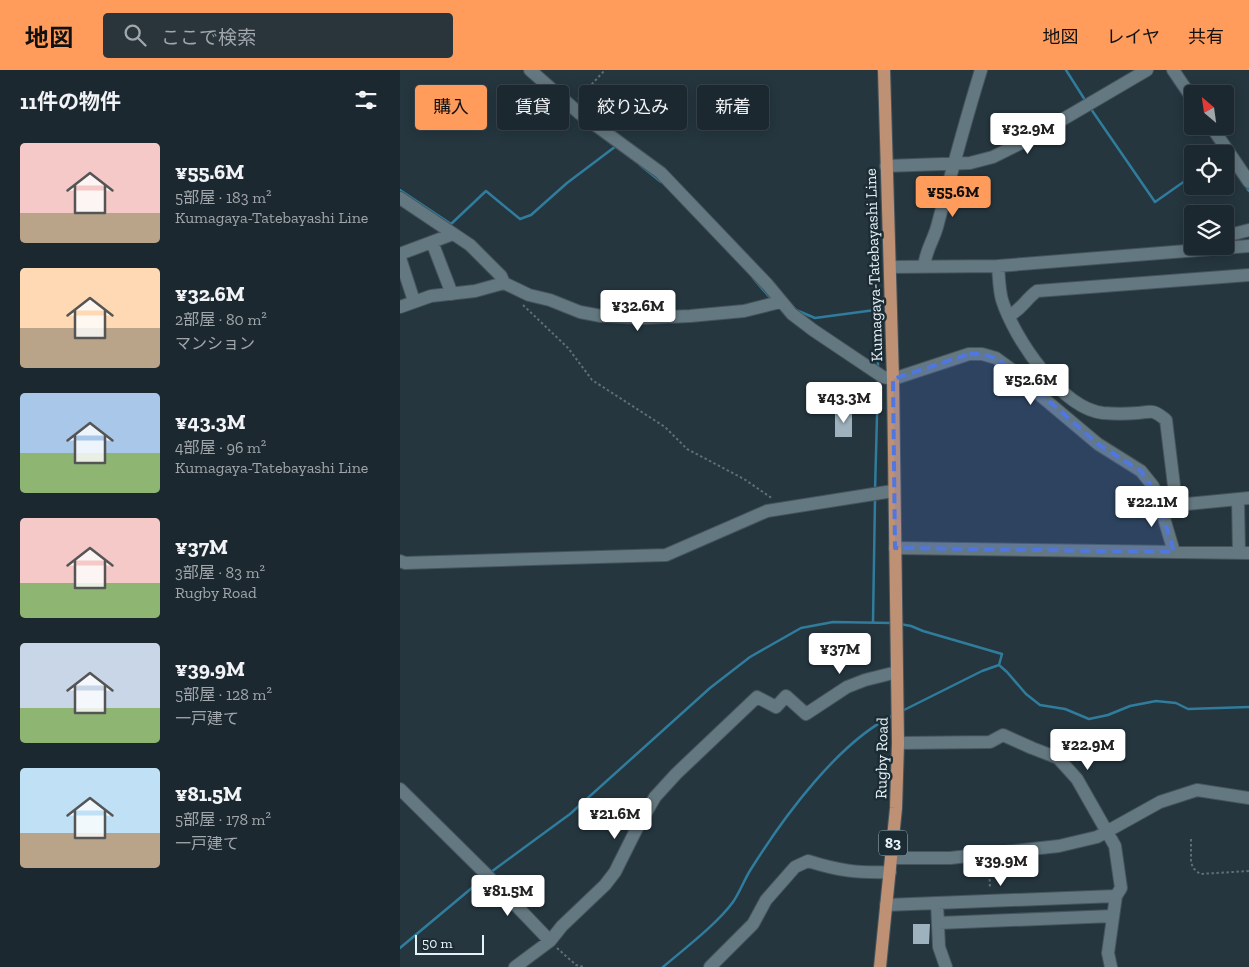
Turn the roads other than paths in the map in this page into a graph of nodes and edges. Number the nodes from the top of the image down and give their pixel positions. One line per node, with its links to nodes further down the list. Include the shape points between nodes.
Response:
1 (530, 70): 28 (street, via 571,107 661,173 767,284)
2 (884, 70): 9 (main road, Kumagaya-Tatebayashi Line / 83)
3 (981, 70): 8 (street)
4 (1147, 70): 8 (street, via 993,157)
5 (1173, 70): 6 (street)
6 (1184, 86)
7 (1217, 135): 10 (street)
8 (953, 164): 9 (street); 23 (street)
9 (886, 166): 22 (main road, Kumagaya-Tatebayashi Line / 83)
10 (1249, 182)
11 (400, 198): 13 (street)
12 (1249, 230): 14 (street)
13 (453, 234): 15 (street); 25 (street, via 474,249)
14 (1234, 234)
15 (432, 242): 19 (street); 26 (street)
16 (1249, 246): 17 (street)
17 (1234, 247)
18 (1184, 251): 21 (street)
19 (400, 254)
20 (400, 258): 27 (street)
21 (998, 266): 23 (street); 30 (street, via 1001,297)
22 (890, 267): 23 (street); 31 (main road, Kumagaya-Tatebayashi Line / 83)
23 (924, 267)
24 (1249, 275): 30 (street, via 1037,291)
25 (507, 285): 26 (street); 28 (street, via 580,312 619,317 718,314)
26 (452, 294): 27 (street)
27 (414, 301): 29 (street)
28 (780, 302): 31 (street, via 813,330 883,377)
29 (400, 307)
30 (1009, 316): 33 (street, via 1038,366 1071,398 1090,410 1102,413 1153,412 1166,420 1175,494 1180,501 1186,504)
31 (893, 379): 32 (main road, Kumagaya-Tatebayashi Line / 83); 35 (street, via 969,354 996,358 1098,444 1148,478 1157,495)
32 (881, 493): 34 (main road, Kumagaya-Tatebayashi Line / 83); 37 (street, via 767,511 666,555)
33 (1244, 499): 36 (street)
34 (895, 548): 35 (street); 38 (main road, Rugby Road / 83)
35 (1174, 552): 36 (street)
36 (1244, 553)
37 (400, 562)
38 (897, 672): 39 (main road, Rugby Road / 83); 50 (street, via 847,687 806,714 786,696 776,706 757,697 655,798 605,885)
39 (898, 743): 42 (street, via 990,742 1003,735 1058,758 1077,780); 43 (main road, Rugby Road / 83)
40 (400, 789): 50 (street)
41 (1249, 798): 42 (street, via 1198,790 1160,802)
42 (1107, 833): 43 (street, via 1059,846 950,858); 45 (street, via 1115,846 1121,888)
43 (891, 858): 44 (main road, Rugby Road / 83)
44 (890, 872): 47 (main road, Rugby Road / 83); 52 (street, via 834,870 808,861 795,867 766,900 753,924)
45 (1116, 896): 46 (street); 48 (street)
46 (937, 903): 47 (street); 49 (street)
47 (886, 905): 53 (main road, Rugby Road / 83)
48 (1113, 916): 49 (street); 55 (street, via 1108,953)
49 (938, 923): 54 (street, via 939,947)
50 (550, 941): 51 (street)
51 (515, 967)
52 (710, 967)
53 (880, 967)
54 (946, 967)
55 (1111, 967)

